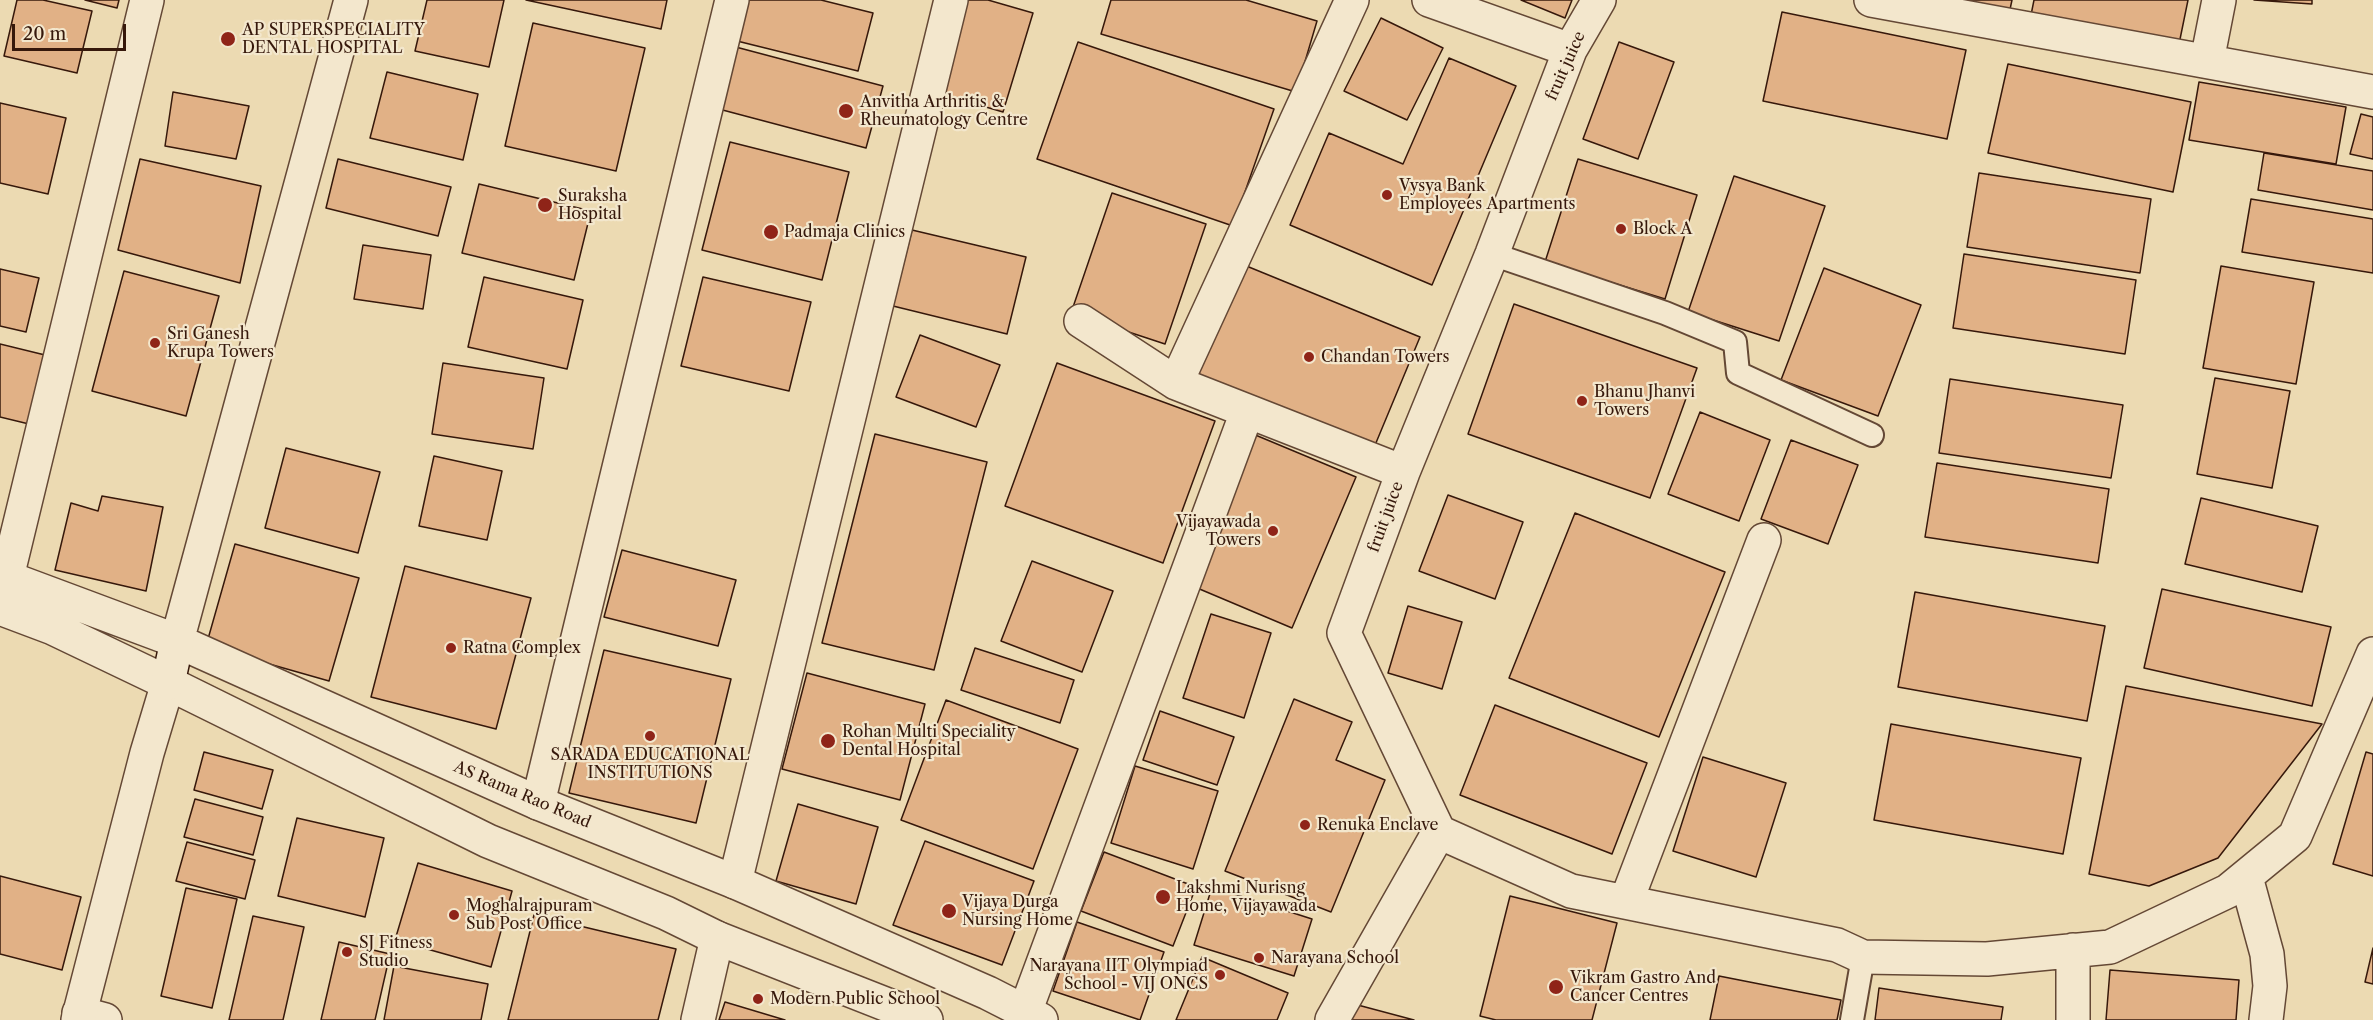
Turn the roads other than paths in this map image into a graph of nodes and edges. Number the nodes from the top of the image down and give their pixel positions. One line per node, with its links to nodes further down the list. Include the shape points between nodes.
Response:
1 (147, 0): 20 (street)
2 (351, 0): 21 (street)
3 (732, 0): 24 (street)
4 (951, 0): 27 (street)
5 (1352, 0): 15 (street)
6 (1429, 0): 10 (street)
7 (1599, 0): 10 (street, fruit juice)
8 (1871, 0): 11 (street)
9 (2219, 0): 11 (street)
10 (1570, 50): 13 (street, fruit juice)
11 (2207, 61): 12 (street)
12 (2373, 92)
13 (1492, 254): 17 (lane, via 1665,313 1735,342 1738,373); 18 (street, fruit juice)
14 (1081, 321): 15 (street)
15 (1176, 383): 16 (street)
16 (1247, 412): 18 (street); 32 (street)
17 (1872, 435)
18 (1403, 472): 25 (street, fruit juice, via 1344,633)
19 (1764, 540): 28 (street)
20 (2, 599): 21 (street, AS Rama Rao Road); 23 (street)
21 (177, 641): 23 (street); 24 (street, AS Rama Rao Road)
22 (2373, 654): 26 (street, via 2295,836)
23 (168, 683): 29 (street, via 488,841 666,913); 33 (street)
24 (538, 803): 27 (street, AS Rama Rao Road)
25 (1439, 832): 28 (street, via 1571,891); 36 (street)
26 (2246, 877): 30 (street, via 2228,891 2110,947); 39 (street, via 2267,954 2270,986)
27 (735, 882): 32 (street, AS Rama Rao Road)
28 (1626, 902): 31 (street, via 1837,945)
29 (717, 938): 34 (street); 35 (street)
30 (2073, 950): 31 (street, via 1987,959); 38 (street)
31 (1863, 957): 37 (lane)
32 (1033, 1016)
33 (87, 1018)
34 (698, 1020)
35 (926, 1020)
36 (1332, 1020)
37 (1851, 1020)
38 (2073, 1020)
39 (2266, 1020)

